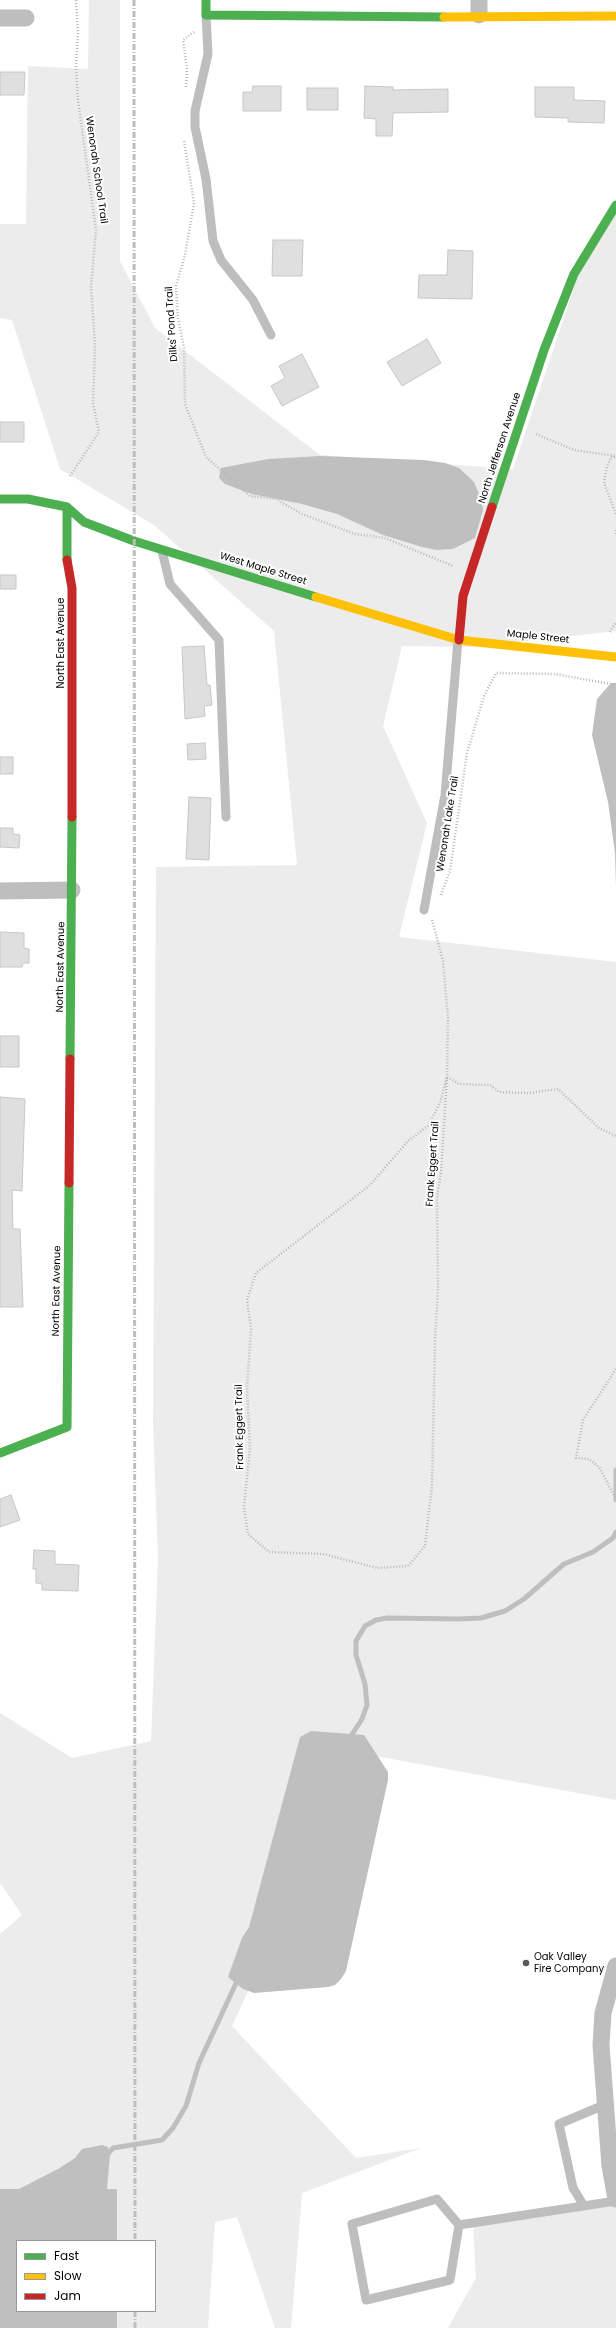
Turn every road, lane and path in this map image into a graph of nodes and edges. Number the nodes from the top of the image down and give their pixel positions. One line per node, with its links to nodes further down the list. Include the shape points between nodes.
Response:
1 (76, 0): 15 (path, Wenonah School Trail, via 78,100 96,230 91,287 95,345 93,403 99,432)
2 (206, 0): 4 (street)
3 (479, 8): 4 (street, via 284,17); 5 (street)
4 (206, 15): 12 (lane, via 208,54 195,127 206,179 213,241 221,260 253,300)
5 (616, 16)
6 (0, 18): 7 (street)
7 (26, 18)
8 (195, 32): 9 (path, via 183,40 187,68)
9 (186, 93)
10 (183, 134): 22 (path, Dilks' Pond Trail, via 194,203 185,255 176,286 177,306 184,348 185,404 206,457 250,496 276,499 302,514 355,534 384,538)
11 (616, 205): 25 (street, North Jefferson Avenue, via 574,274 544,350 463,596)
12 (271, 335)
13 (536, 433): 14 (path, via 574,450)
14 (616, 456): 18 (path, via 611,457 604,483)
15 (70, 476)
16 (0, 499): 17 (street, via 28,499)
17 (68, 507): 21 (street, West Maple Street, via 84,522); 29 (street, North East Avenue, via 67,565 72,588)
18 (616, 514)
19 (616, 530): 20 (path)
20 (616, 536)
21 (162, 549): 25 (street, West Maple Street); 28 (lane, via 170,584 219,640)
22 (460, 569)
23 (616, 622): 24 (path)
24 (610, 632)
25 (458, 640): 26 (street, Maple Street); 32 (lane, North Jefferson Avenue, via 445,794)
26 (616, 657)
27 (616, 685): 31 (path, Wenonah Lake Trail, via 555,674 496,673 484,696 467,753 450,871)
28 (226, 817)
29 (72, 890): 30 (street); 37 (street, North East Avenue, via 67,1427)
30 (0, 891)
31 (439, 899)
32 (424, 910)
33 (434, 913): 34 (path, via 432,920 443,961 446,988)
34 (447, 1077): 34 (path, Frank Eggert Trail, via 440,1103 428,1126 408,1141 370,1185 256,1273 247,1300 251,1329 247,1388 250,1448 249,1478 244,1507 248,1534 269,1552 323,1554 378,1568 408,1566 424,1546 432,1486 431,1445 438,1288 437,1198); 35 (path, via 459,1084 490,1085 499,1092 529,1093 558,1089 599,1128)
35 (616, 1136)
36 (616, 1369): 38 (path, via 582,1420 576,1458 589,1459 599,1466)
37 (0, 1453)
38 (616, 1499)
39 (616, 1966): 40 (street, via 603,2013 601,2045)
40 (604, 2105): 41 (street); 42 (lane, via 559,2124 574,2188)
41 (616, 2200): 42 (lane)
42 (584, 2206): 43 (lane)
43 (460, 2225): 43 (lane, via 450,2280 366,2300 352,2224 437,2199)

